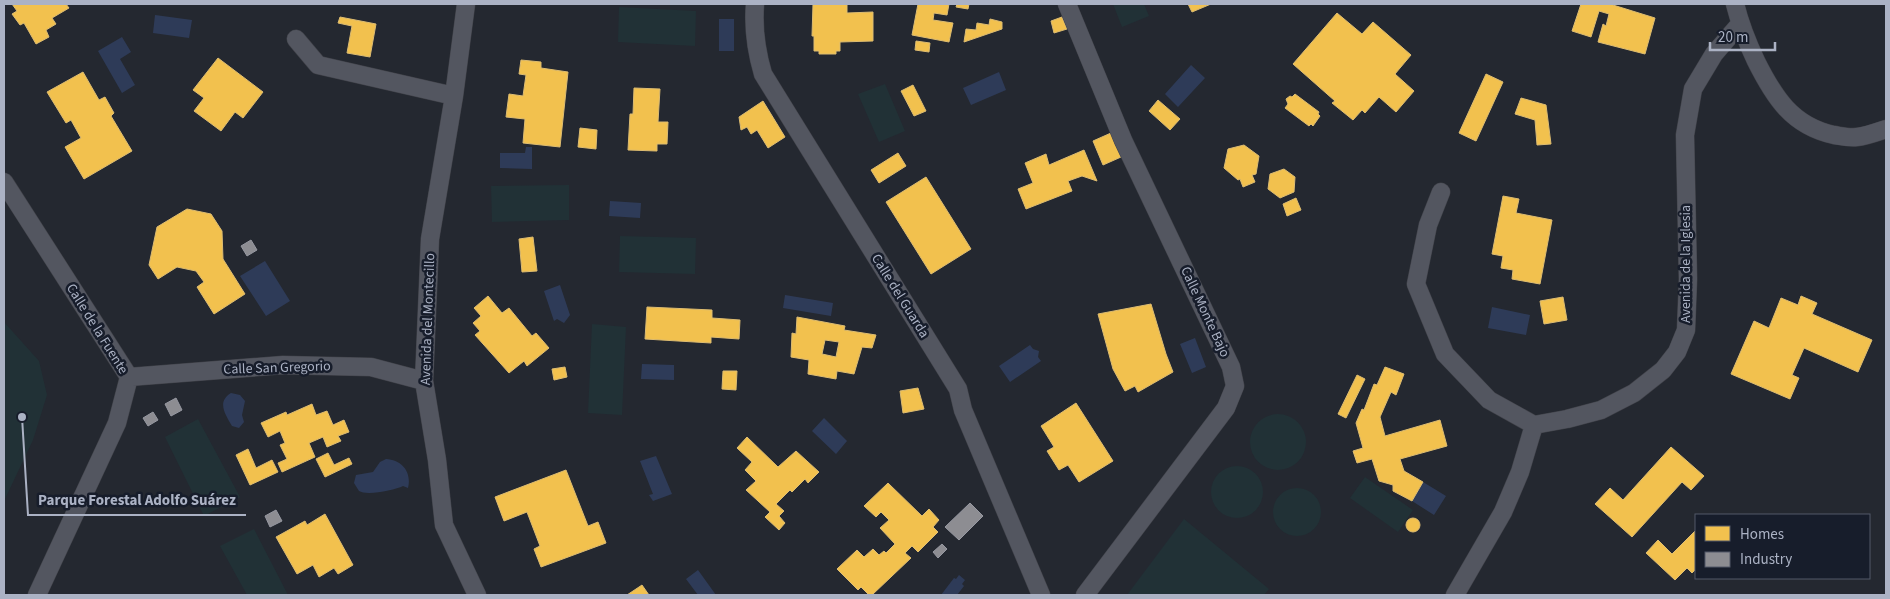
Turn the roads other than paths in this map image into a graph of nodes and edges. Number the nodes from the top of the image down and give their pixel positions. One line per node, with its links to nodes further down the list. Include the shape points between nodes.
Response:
1 (466, 4): 7 (street, Avenida del Montecillo)
2 (755, 4): 16 (street, Calle del Guarda, via 753,26 763,74 958,389)
3 (1067, 4): 17 (street, Calle Monte Bajo, via 1123,140 1231,367 1235,386 1226,408)
4 (1735, 4): 5 (street)
5 (1740, 24): 8 (street, via 1773,93 1800,122 1812,129 1844,137); 13 (street, Avenida de la Iglesia, via 1714,54 1693,89 1685,135 1686,330 1677,352 1663,370 1626,398 1602,410)
6 (296, 39): 7 (street, via 318,65)
7 (454, 96): 12 (street, Avenida del Montecillo, via 430,239)
8 (1886, 129)
9 (4, 182): 11 (street, Calle de la Fuente)
10 (1441, 192): 13 (street, via 1428,225 1416,284 1445,354 1489,400)
11 (129, 377): 12 (street, Calle San Gregorio, via 293,366 371,367); 14 (street, Calle de la Fuente, via 117,423)
12 (424, 381): 15 (street, Avenida del Montecillo, via 444,525)
13 (1534, 425): 18 (street, via 1520,472 1503,512)
14 (37, 595)
15 (477, 595)
16 (1041, 595)
17 (1085, 595)
18 (1455, 595)

